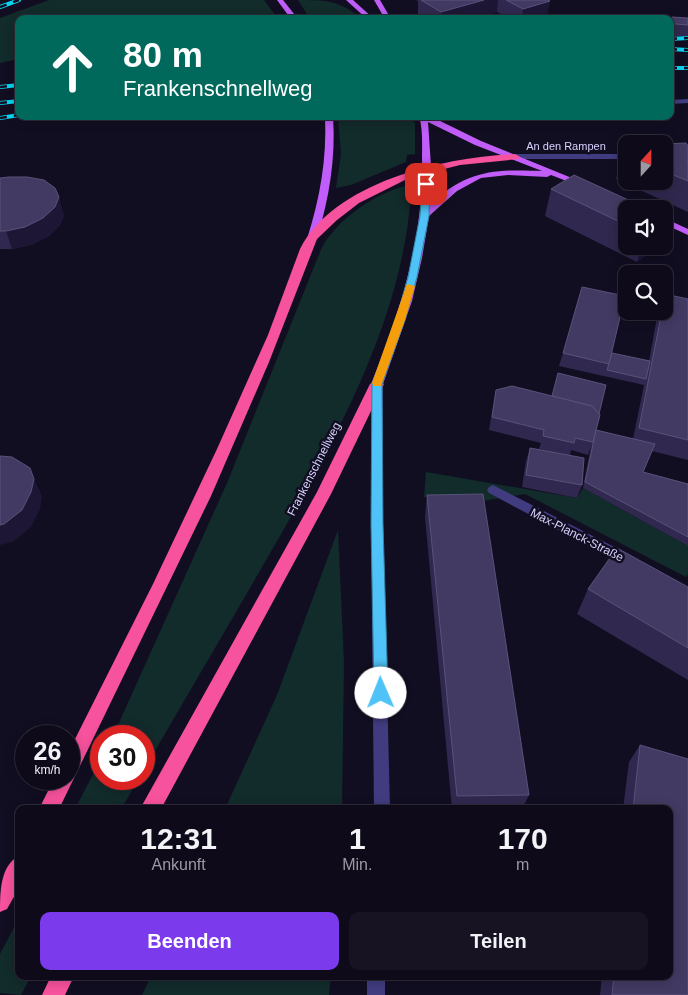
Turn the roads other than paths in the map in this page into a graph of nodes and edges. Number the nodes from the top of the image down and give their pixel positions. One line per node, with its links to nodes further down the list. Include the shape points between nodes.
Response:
1 (280, 0): 4 (main road)
2 (349, 0): 5 (main road)
3 (377, 0): 6 (main road)
4 (291, 15)
5 (366, 15)
6 (386, 15)
7 (688, 101): 8 (street)
8 (674, 102)
9 (329, 120): 20 (main road, via 328,180)
10 (426, 120): 14 (main road, Frankenschnellweg)
11 (432, 120): 12 (main road, An den Rampen, via 478,144)
12 (516, 157): 13 (street, An den Rampen); 14 (highway, via 470,159); 15 (main road)
13 (618, 157)
14 (427, 169): 17 (main road, Frankenschnellweg); 20 (highway, via 382,186 362,198)
15 (558, 174): 16 (main road); 17 (main road, via 505,172 476,176 452,188)
16 (595, 190)
17 (424, 216): 21 (main road, Frankenschnellweg, via 405,303)
18 (673, 225): 19 (main road)
19 (688, 232)
20 (312, 239): 24 (highway, via 215,470)
21 (377, 384): 27 (highway, Frankenschnellweg, via 324,494); 28 (street)
22 (492, 490): 23 (street, Max-Planck-Straße)
23 (645, 570)
24 (80, 748)
25 (58, 790): 26 (highway)
26 (51, 805)
27 (152, 805)
28 (382, 805)
29 (15, 874): 30 (highway)
30 (0, 902)
31 (61, 980): 33 (highway)
32 (376, 980): 34 (street)
33 (53, 995)
34 (376, 995)

